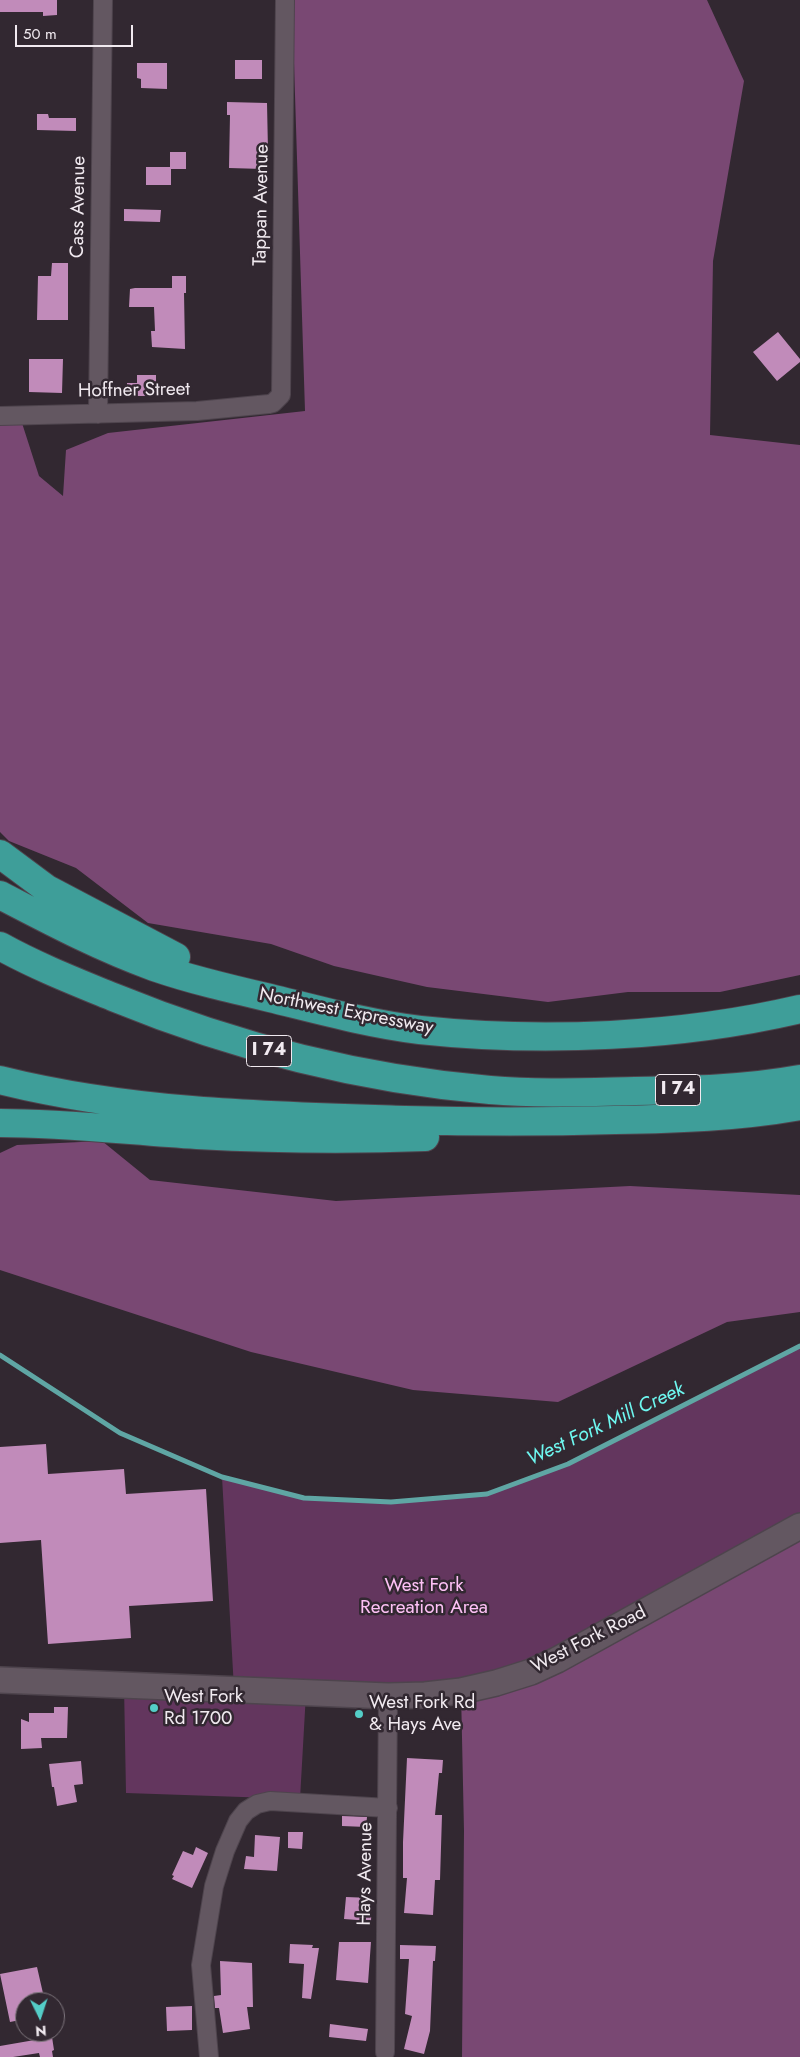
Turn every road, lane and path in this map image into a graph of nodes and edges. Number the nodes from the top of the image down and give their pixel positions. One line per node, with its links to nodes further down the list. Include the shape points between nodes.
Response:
1 (103, 0): 4 (street, Cass Avenue)
2 (285, 0): 3 (street, Tappan Avenue, via 281,394)
3 (269, 404): 4 (street, Hoffner Street, via 198,411)
4 (98, 414): 5 (street, Hoffner Street)
5 (0, 416)
6 (0, 854): 10 (highway, via 47,889 158,949 200,968)
7 (0, 895): 10 (highway, Northwest Expressway, via 66,929 154,966 219,986)
8 (0, 946): 11 (highway, I 74, via 41,968 214,1034 284,1055 362,1072 489,1090 555,1093 698,1090)
9 (800, 1009): 10 (highway, Northwest Expressway, via 717,1024 626,1034 525,1036 420,1030)
10 (330, 1013)
11 (800, 1079)
12 (0, 1080): 14 (highway, via 49,1092 116,1102 205,1110 469,1122)
13 (800, 1106): 14 (highway, via 704,1118)
14 (556, 1121): 15 (highway, via 512,1131 373,1139 198,1135 50,1123)
15 (0, 1123)
16 (800, 1526): 18 (street, West Fork Road, via 531,1672 461,1691)
17 (0, 1680): 18 (street, West Fork Road)
18 (388, 1696): 19 (street, Hays Avenue)
19 (388, 1808): 20 (street, Hays Avenue); 21 (street, via 270,1802 246,1811 238,1821 214,1886 201,1965)
20 (385, 2052)
21 (209, 2057)

